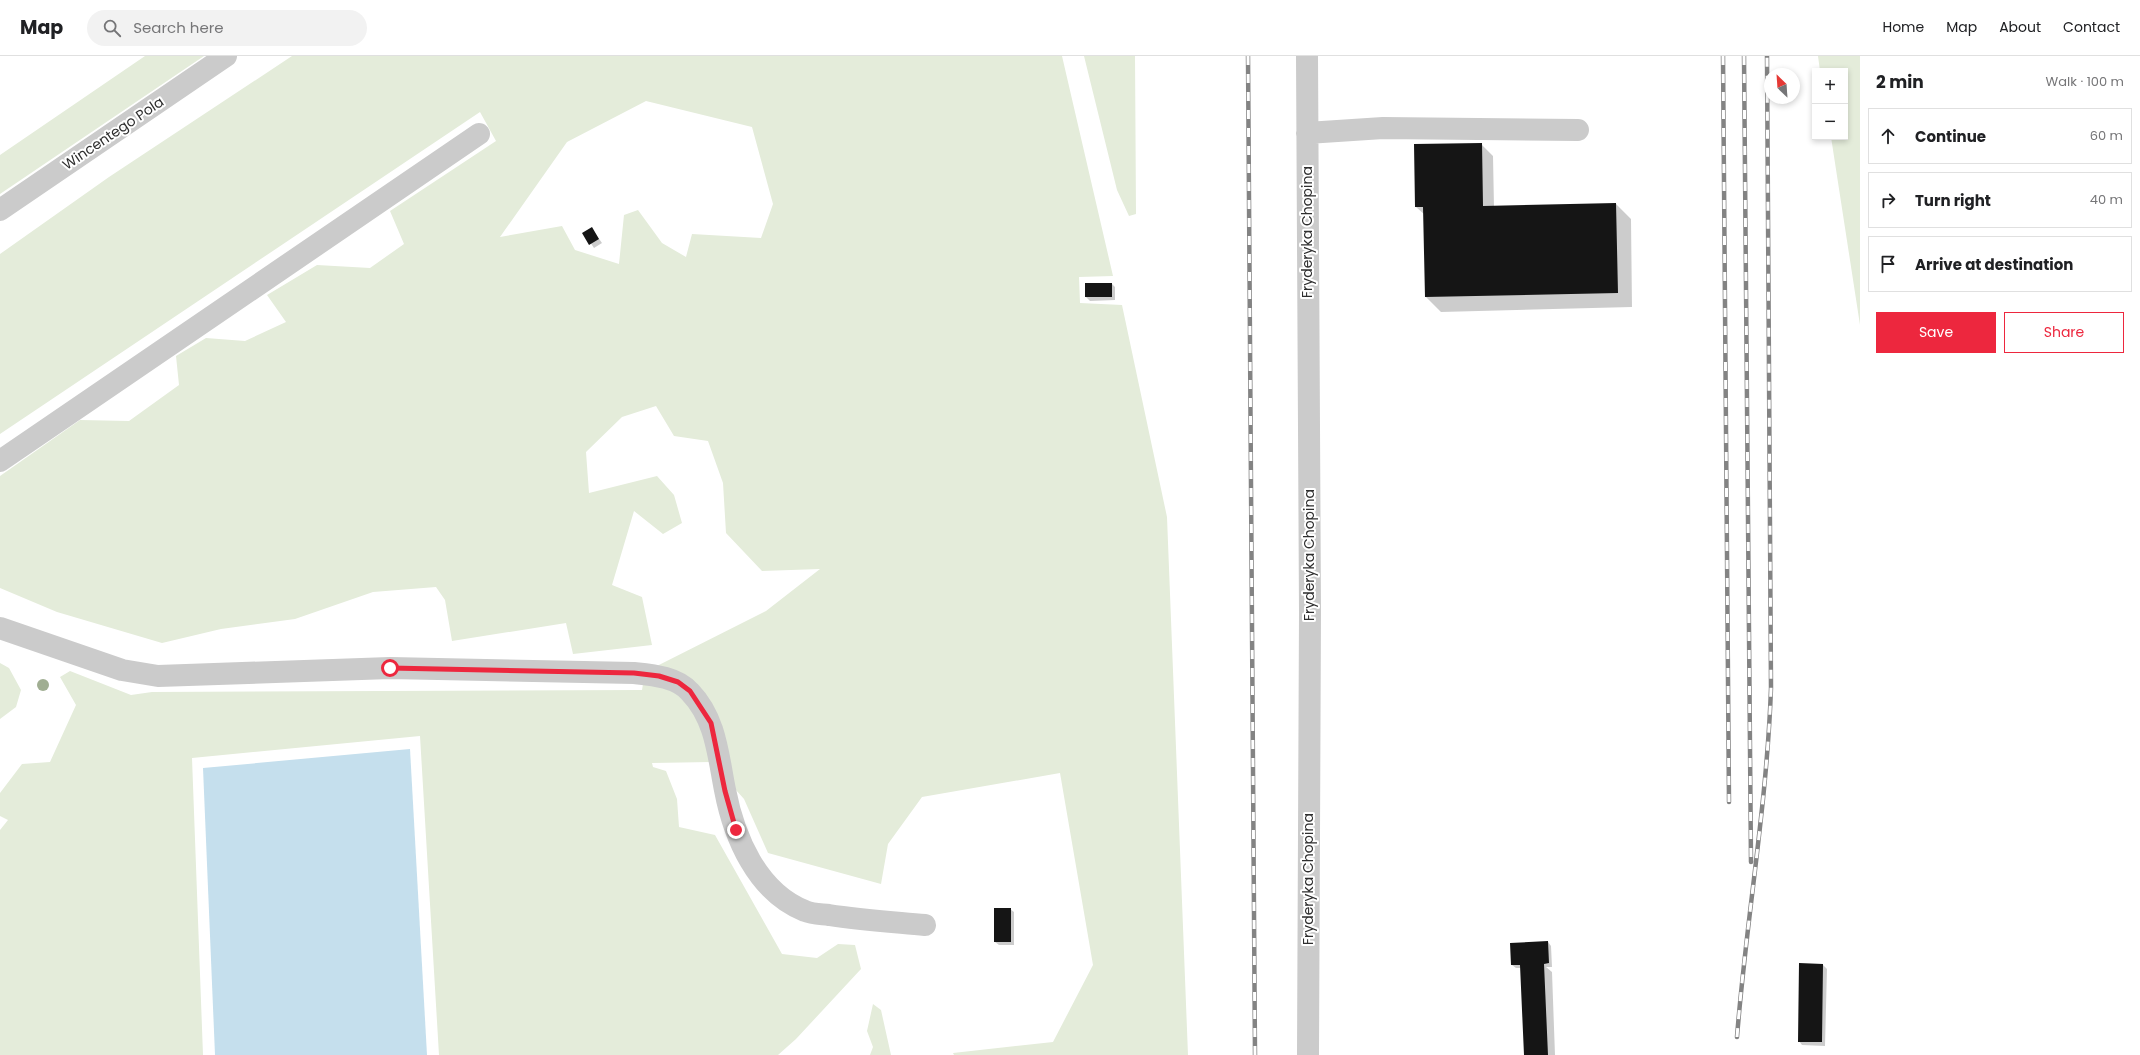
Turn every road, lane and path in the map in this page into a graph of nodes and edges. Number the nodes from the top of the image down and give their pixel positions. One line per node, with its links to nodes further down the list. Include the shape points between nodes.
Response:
1 (226, 56): 6 (street, Wincentego Pola)
2 (1306, 56): 4 (street, Fryderyka Chopina)
3 (1578, 130): 4 (street, via 1383,128)
4 (1307, 133): 10 (street, Fryderyka Chopina, via 1310,613)
5 (479, 134): 7 (street)
6 (0, 210)
7 (0, 461)
8 (0, 628): 9 (street, via 122,670 158,676 404,668 634,673 659,676 678,682 690,691 711,723 736,830 753,866 777,896 806,911)
9 (925, 925)
10 (1308, 1055)

